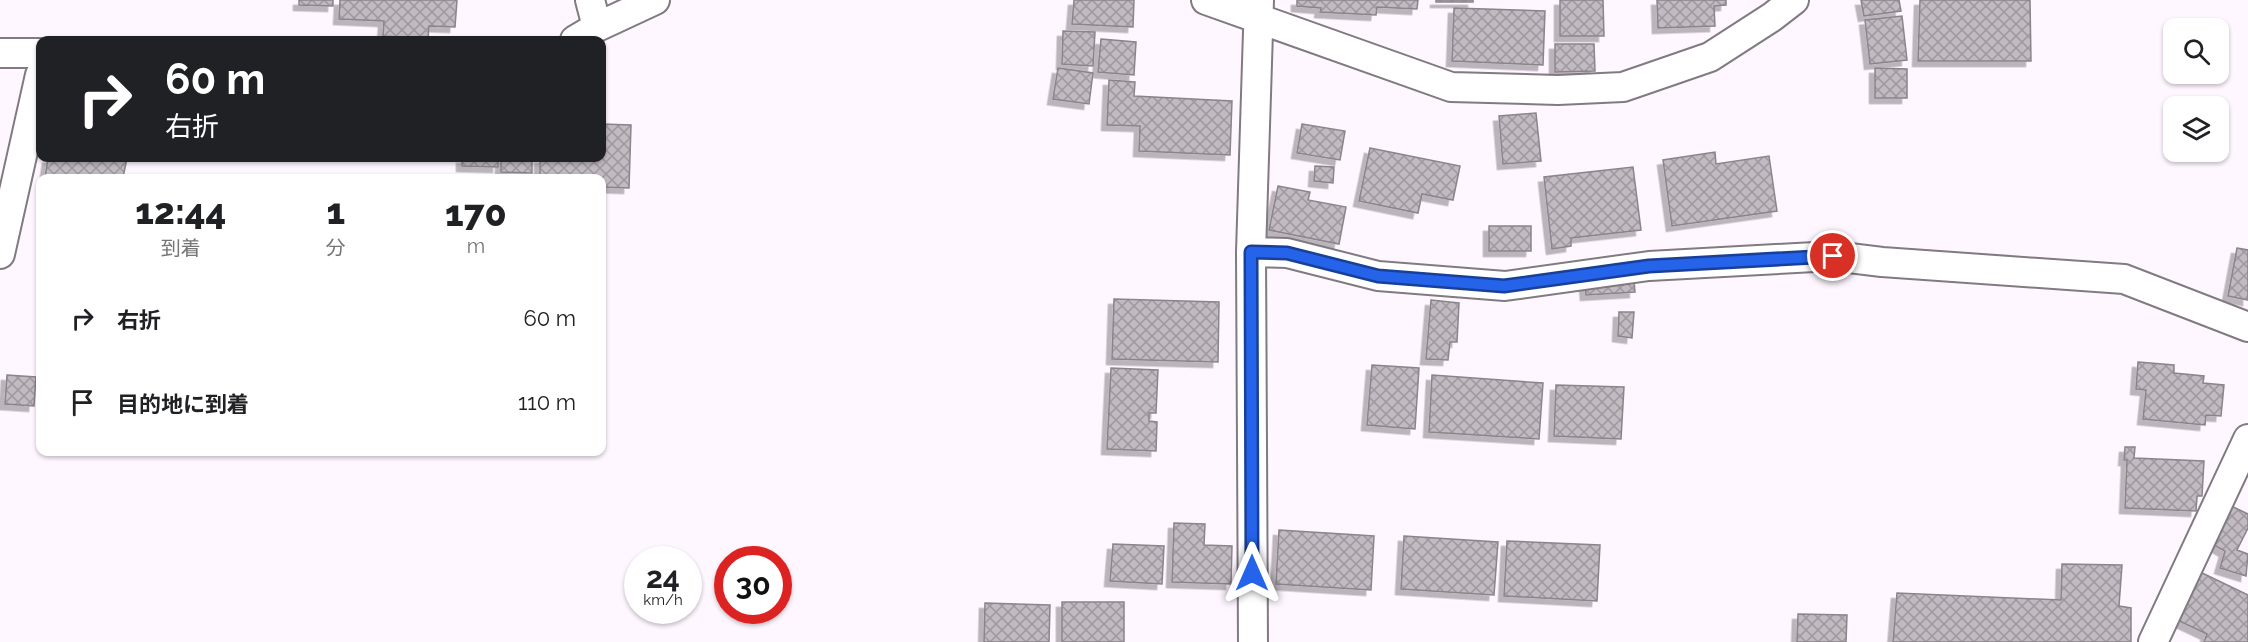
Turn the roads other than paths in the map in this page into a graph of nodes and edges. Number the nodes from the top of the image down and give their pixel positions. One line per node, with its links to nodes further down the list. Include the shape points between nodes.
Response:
1 (655, 0): 5 (street)
2 (1206, 0): 4 (street)
3 (1794, 0): 4 (street, via 1710,57 1623,87 1558,90 1450,87)
4 (1259, 10): 9 (street)
5 (587, 22)
6 (0, 53): 7 (street)
7 (36, 53)
8 (36, 93): 10 (street)
9 (1251, 252): 11 (street, via 1287,253 1378,276 1504,286 1649,266 1833,256 2124,279); 13 (street)
10 (0, 254)
11 (2248, 327)
12 (2248, 439): 14 (street)
13 (1252, 642)
14 (2152, 642)

